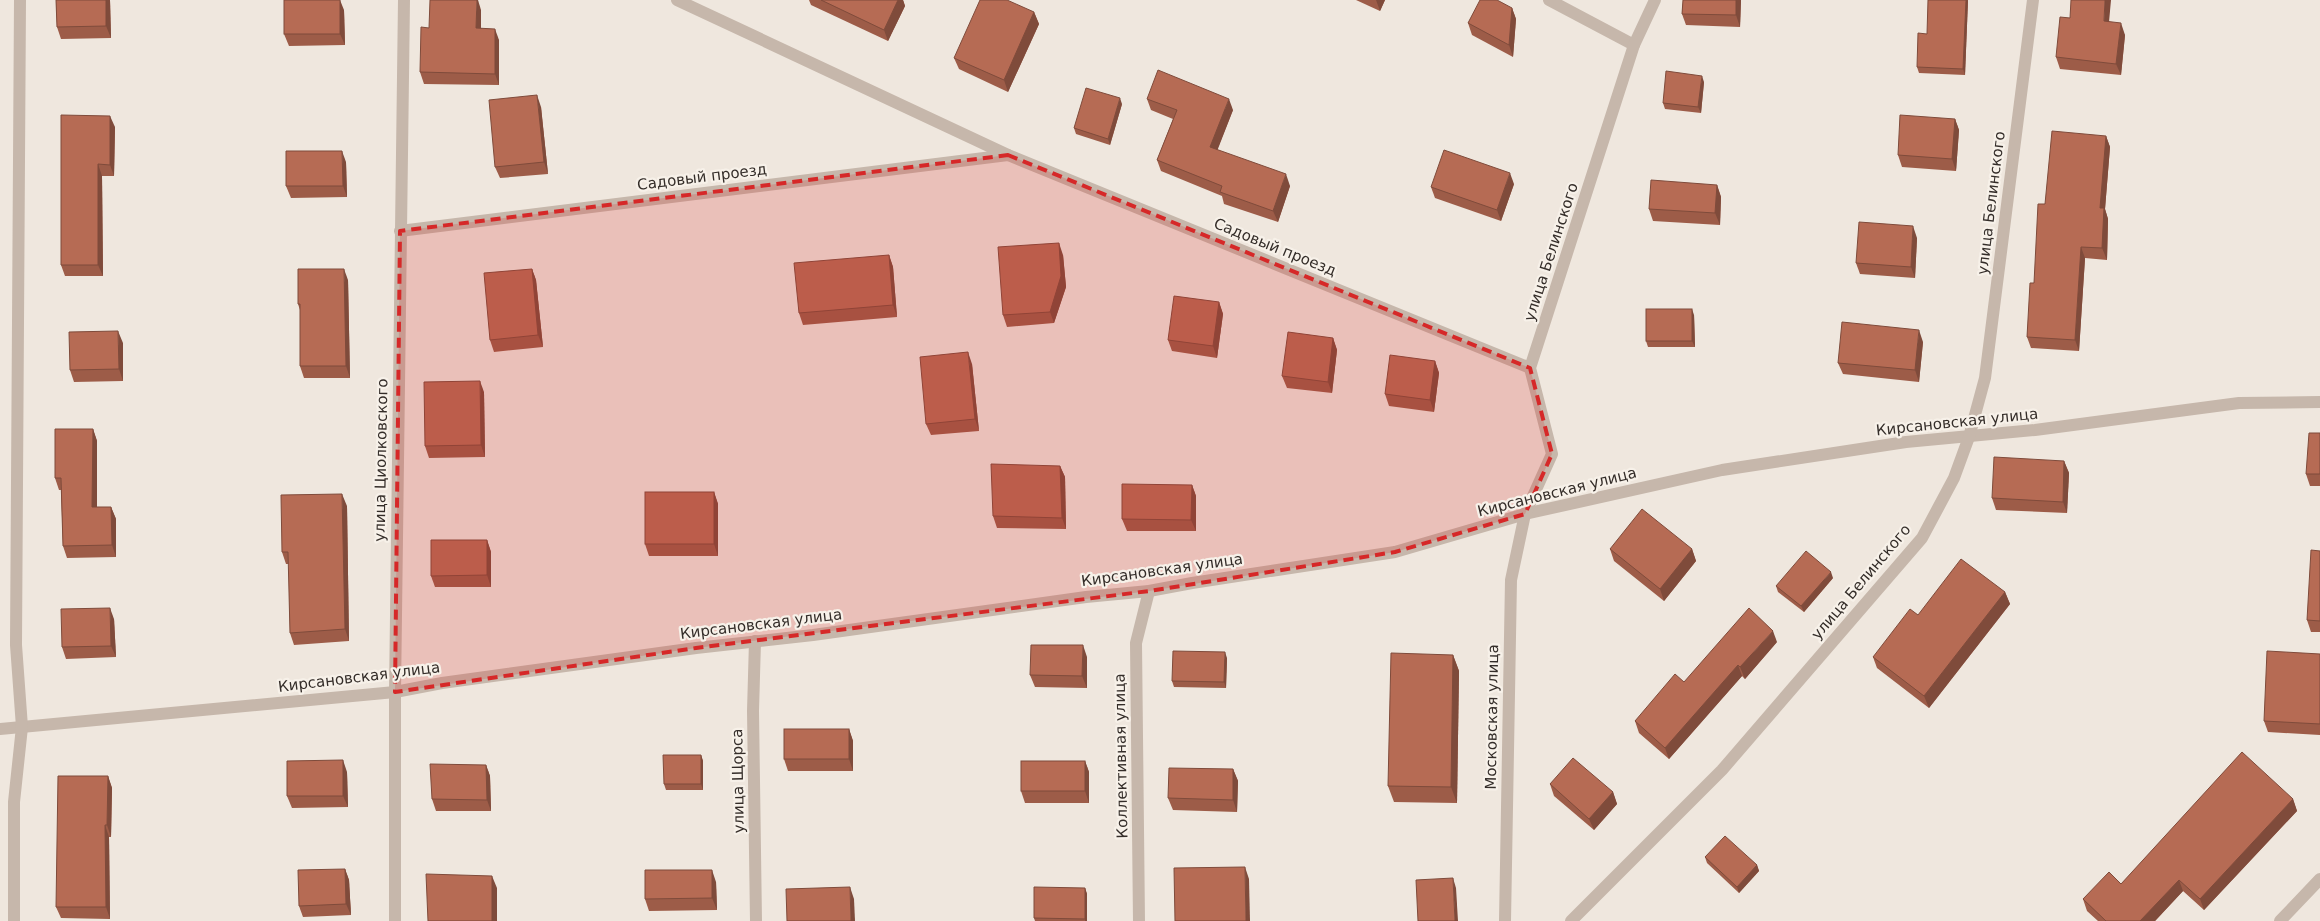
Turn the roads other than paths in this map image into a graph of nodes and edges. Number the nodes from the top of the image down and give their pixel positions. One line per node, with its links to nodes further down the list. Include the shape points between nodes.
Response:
1 (20, 0): 17 (street, via 16,646)
2 (404, 0): 9 (street, улица Циолковского)
3 (677, 0): 8 (street, Садовый проезд)
4 (1549, 0): 7 (street)
5 (1655, 0): 7 (street, улица Белинского)
6 (2033, 0): 12 (street, улица Белинского, via 1985,378)
7 (1634, 45): 10 (street, улица Белинского)
8 (1008, 155): 9 (street, Садовый проезд); 10 (street, Садовый проезд)
9 (400, 231): 16 (street, улица Циолковского)
10 (1530, 368): 13 (street, via 1552,454)
11 (2320, 402): 12 (street, Кирсановская улица, via 2239,403)
12 (1969, 437): 13 (street, Кирсановская улица, via 1906,442 1722,470); 25 (street, улица Белинского, via 1954,478 1922,538 1722,770)
13 (1525, 514): 14 (street, Кирсановская улица, via 1396,552); 24 (street, Московская улица, via 1511,580)
14 (1149, 591): 15 (street, Кирсановская улица); 23 (street, Коллективная улица, via 1136,643)
15 (755, 641): 16 (street, Кирсановская улица); 22 (street, улица Щорса)
16 (394, 692): 17 (street, Кирсановская улица); 21 (street, улица Циолковского)
17 (22, 727): 18 (street, Кирсановская улица); 20 (street, via 14,802)
18 (0, 729)
19 (2320, 879): 26 (street)
20 (14, 921)
21 (395, 921)
22 (756, 921)
23 (1139, 921)
24 (1505, 921)
25 (1571, 921)
26 (2280, 921)

